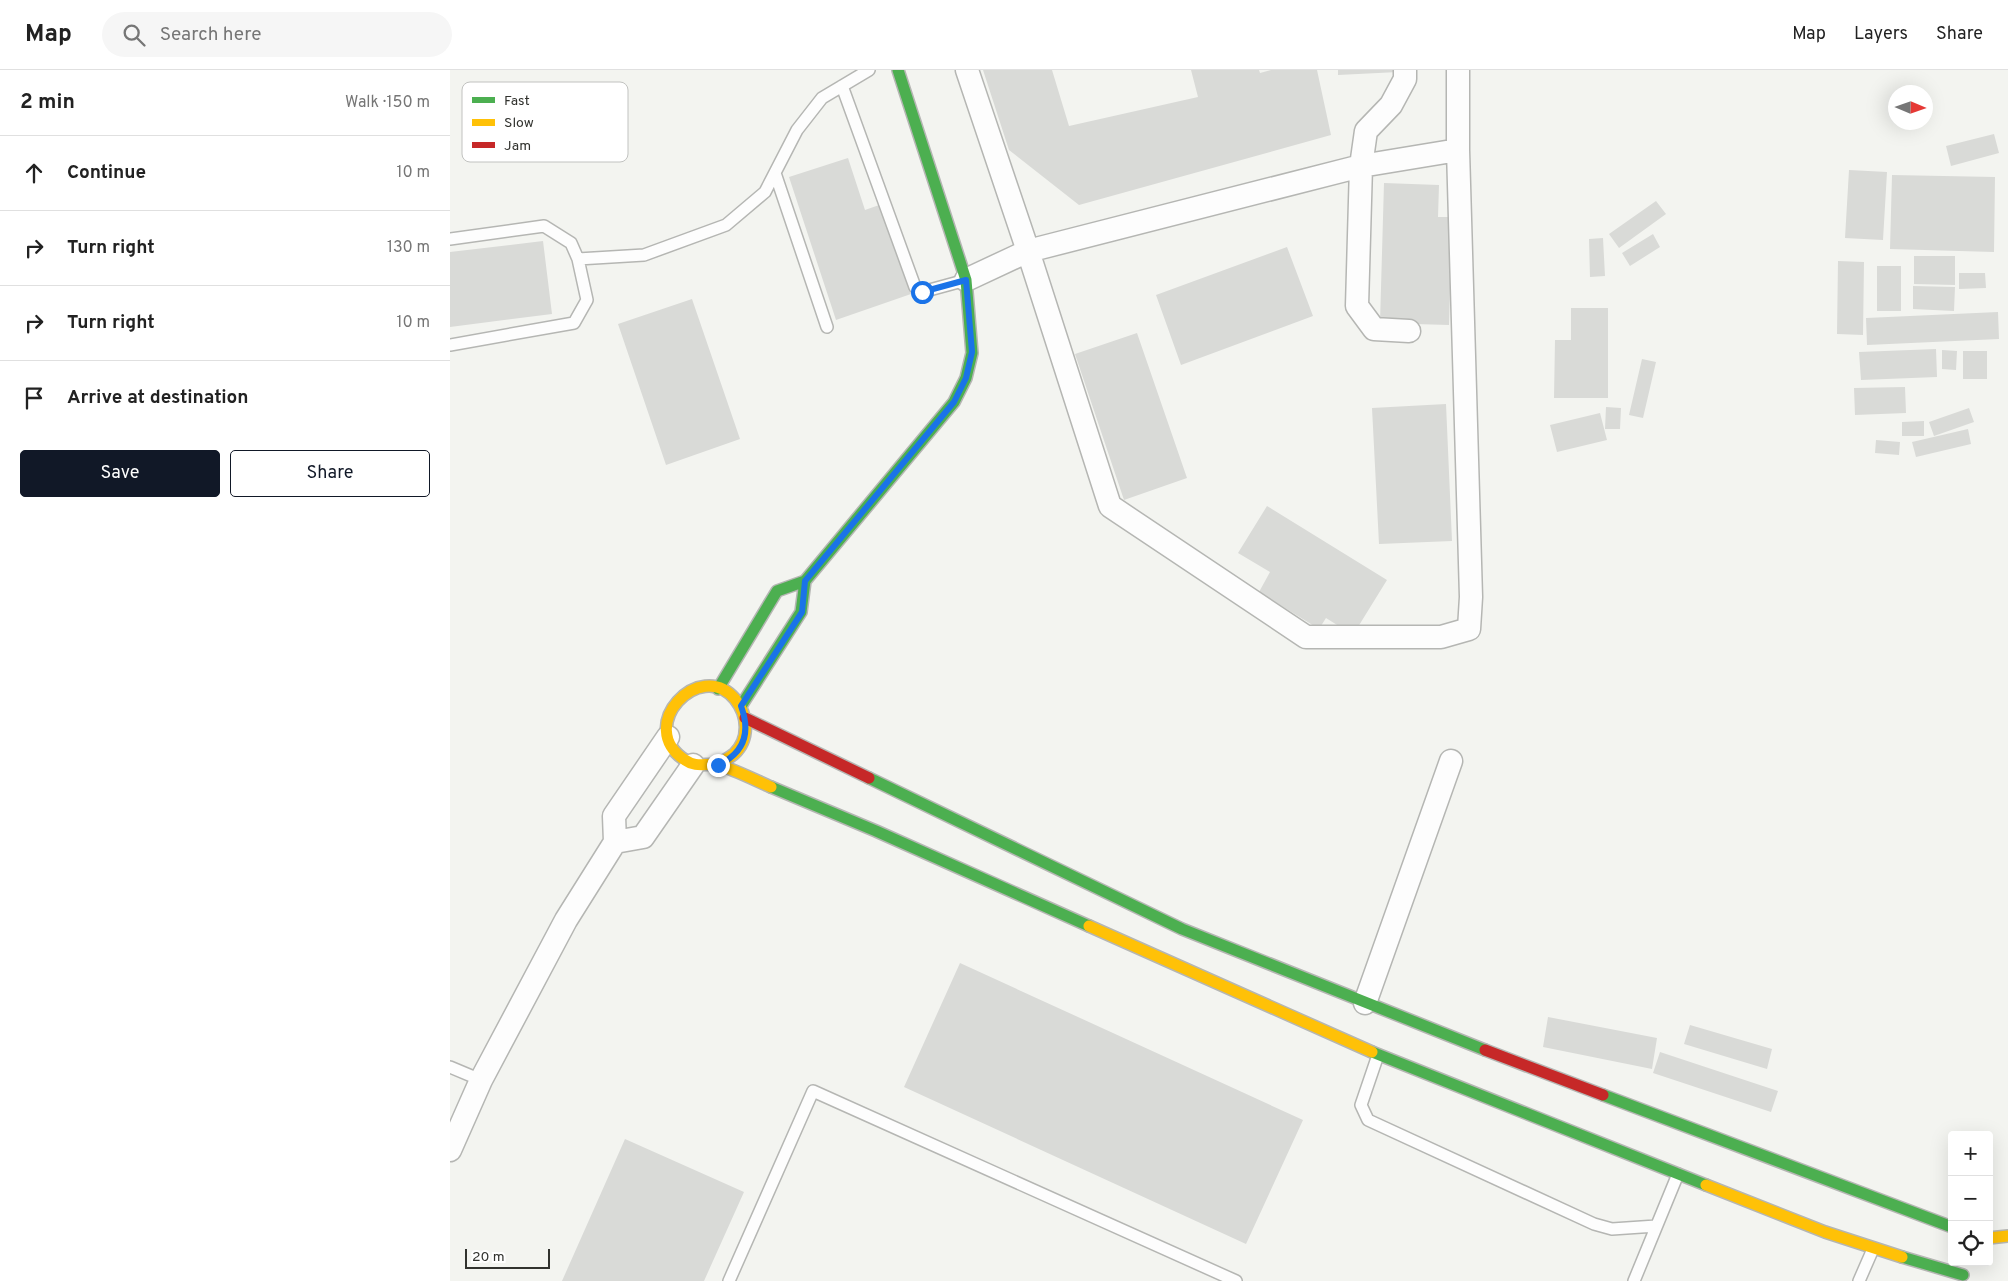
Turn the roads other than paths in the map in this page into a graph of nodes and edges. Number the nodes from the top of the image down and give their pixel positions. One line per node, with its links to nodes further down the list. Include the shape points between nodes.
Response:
1 (869, 70): 6 (lane)
2 (898, 70): 13 (street)
3 (967, 70): 11 (street)
4 (1405, 70): 8 (street, via 1405,78 1391,105 1366,131)
5 (1458, 70): 7 (street)
6 (842, 86): 9 (lane, via 822,98 797,130); 13 (lane, via 915,287 922,292)
7 (1458, 150): 8 (street); 11 (street, via 1471,597 1468,628 1440,637 1306,637 1110,506)
8 (1361, 166): 11 (street); 15 (street, via 1357,306 1374,328)
9 (775, 173): 12 (lane, via 765,192 726,225 644,255); 14 (lane)
10 (450, 239): 12 (lane, via 544,226 571,243)
11 (1028, 251): 13 (street)
12 (578, 259): 16 (lane, via 587,300 574,323)
13 (966, 280): 17 (street, via 972,352 966,378 954,402)
14 (827, 327)
15 (1409, 331)
16 (450, 345)
17 (805, 581): 18 (street, via 777,591); 19 (street, via 802,612)
18 (718, 689): 19 (street, via 727,692); 21 (street, via 706,687 683,694 669,713)
19 (741, 706): 20 (street)
20 (745, 718): 24 (street, via 744,742 729,760); 26 (street, via 1182,929)
21 (668, 738): 23 (street, via 682,759); 25 (street, via 614,816)
22 (1451, 761): 26 (street)
23 (693, 765): 24 (street); 25 (street, via 643,837)
24 (718, 765): 27 (street, via 876,831)
25 (615, 842): 29 (street, via 566,920)
26 (1365, 1003): 32 (street)
27 (1378, 1055): 31 (street); 33 (lane, via 1361,1105 1368,1120 1594,1224 1612,1229)
28 (450, 1067): 29 (lane)
29 (481, 1080): 30 (street)
30 (450, 1150)
31 (1678, 1174): 33 (lane); 36 (street)
32 (1948, 1225)
33 (1656, 1226): 40 (lane)
34 (2008, 1236): 35 (street)
35 (1993, 1238)
36 (1873, 1250): 37 (street); 41 (lane)
37 (1963, 1278)
38 (729, 1281): 39 (lane, via 813,1091)
39 (1236, 1281)
40 (1634, 1281)
41 (1860, 1281)

